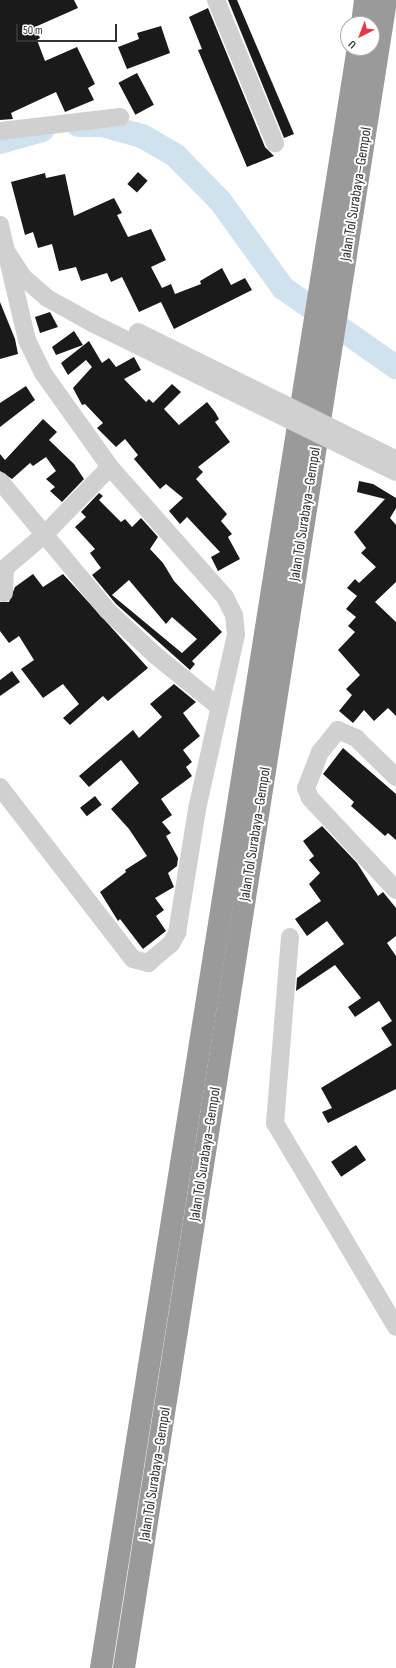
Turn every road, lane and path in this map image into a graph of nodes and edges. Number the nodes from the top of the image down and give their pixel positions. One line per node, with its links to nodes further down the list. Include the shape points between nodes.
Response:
1 (216, 0): 8 (street)
2 (365, 0): 4 (highway)
3 (386, 0): 11 (highway, Jalan Tol Surabaya–Gempol)
4 (363, 16)
5 (357, 56): 11 (highway, Jalan Tol Surabaya–Gempol)
6 (120, 117): 7 (street)
7 (0, 131)
8 (275, 143)
9 (0, 225): 10 (street)
10 (6, 251): 12 (street, via 18,271 47,298); 15 (street, via 23,327 34,357 66,409)
11 (328, 306): 13 (highway, Jalan Tol Surabaya–Gempol)
12 (96, 318): 14 (street, bridge); 16 (street, bridge)
13 (319, 362): 26 (highway, Jalan Tol Surabaya–Gempol); 27 (highway, Jalan Tol Surabaya–Gempol)
14 (396, 459)
15 (110, 467): 18 (street); 20 (street, via 232,609 236,634)
16 (396, 472)
17 (0, 481): 18 (street)
18 (48, 531): 19 (street, via 5,568); 20 (street, via 108,611 155,655)
19 (4, 593)
20 (218, 706): 22 (street, via 177,933 171,944 148,963 133,960)
21 (396, 777): 23 (street, via 356,738 338,730 320,752 306,788 310,798)
22 (0, 787)
23 (396, 890)
24 (290, 937): 25 (street, via 275,1123)
25 (396, 1327)
26 (101, 1668)
27 (124, 1668)

